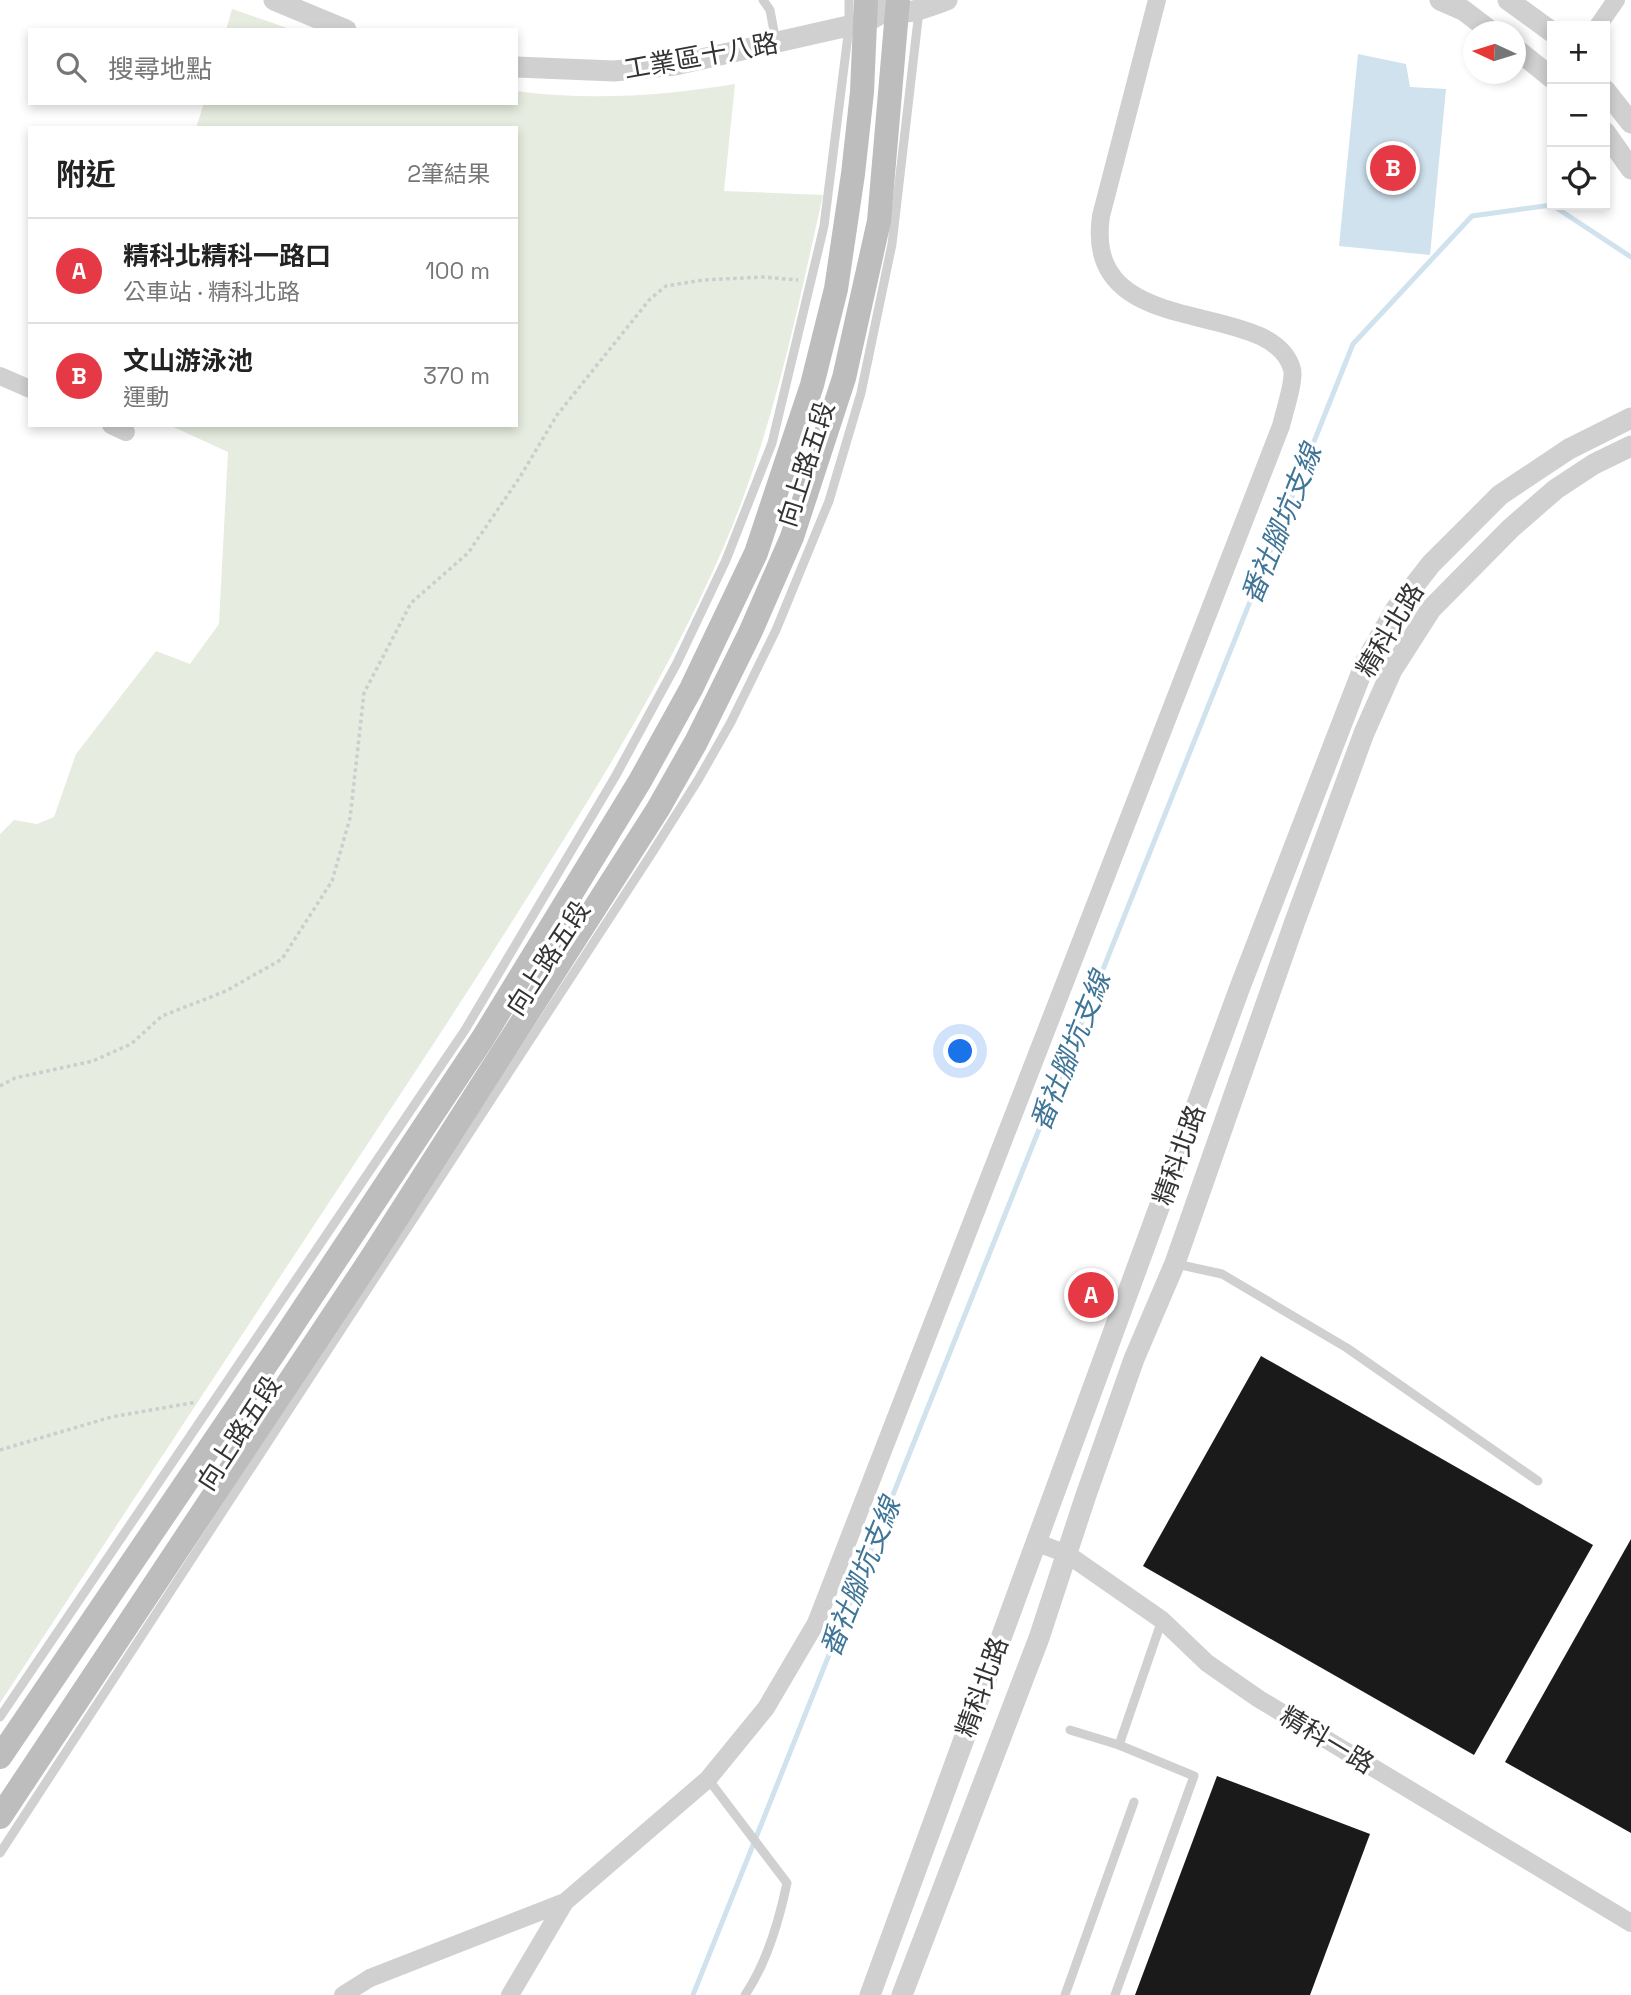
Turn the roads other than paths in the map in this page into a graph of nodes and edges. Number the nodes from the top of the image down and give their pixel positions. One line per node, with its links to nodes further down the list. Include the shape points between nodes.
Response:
1 (274, 0): 12 (street)
2 (763, 0): 14 (lane, via 770,10)
3 (849, 0): 9 (lane, 向上路五段)
4 (947, 0): 9 (street, 工業區十八路)
5 (1157, 0): 35 (street, via 1101,216 1099,235 1105,265 1121,288 1150,302 1257,334 1284,351 1293,371 1281,426 816,1623 766,1709)
6 (1440, 0): 10 (street)
7 (1508, 0): 13 (street)
8 (1616, 0): 11 (street)
9 (887, 10): 14 (street, 工業區十八路); 31 (lane, 向上路五段, via 824,226 772,443 726,560 677,663 465,1030); 34 (main road, 向上路五段, via 862,92 836,289 812,385 756,553 691,689 483,1038); 37 (main road, 向上路五段, via 878,222 844,379 792,537 750,633 651,820 372,1257); 38 (lane, 向上路五段, via 892,244 861,393 829,501 776,630 698,780 657,845)
10 (1478, 21)
11 (1601, 21)
12 (341, 28)
13 (1547, 28)
14 (776, 44): 16 (street, 工業區十八路, via 675,65 614,71)
15 (1526, 57): 17 (street)
16 (518, 67)
17 (1547, 74)
18 (1610, 96): 19 (street)
19 (1631, 122)
20 (1610, 139): 21 (street)
21 (1631, 169)
22 (0, 376): 23 (street)
23 (28, 388)
24 (1631, 418): 28 (street, 精科北路, via 1569,449 1500,495 1431,564 1396,609 1366,661)
25 (1631, 446): 26 (street, 精科北路, via 1556,489 1511,528 1431,609 1392,670 1298,912)
26 (1175, 1264): 27 (lane, via 1222,1275 1346,1348); 29 (street, 精科北路, via 1134,1359)
27 (1538, 1481)
28 (1035, 1542): 29 (street, 精科一路); 44 (street, 精科北路)
29 (1067, 1554): 30 (street, 精科一路); 45 (street, 精科北路)
30 (1162, 1620): 33 (lane); 40 (street, 精科一路, via 1207,1663 1259,1699)
31 (0, 1717)
32 (1070, 1730): 33 (lane)
33 (1119, 1745): 47 (lane, via 1194,1776)
34 (0, 1757)
35 (708, 1779): 39 (street); 43 (lane, via 787,1884 755,1980)
36 (1134, 1802): 46 (lane)
37 (0, 1817)
38 (0, 1853)
39 (565, 1902): 41 (street, via 370,1978); 42 (street)
40 (1631, 1923)
41 (343, 1995)
42 (510, 1995)
43 (745, 1995)
44 (870, 1995)
45 (902, 1995)
46 (1065, 1995)
47 (1115, 1995)

